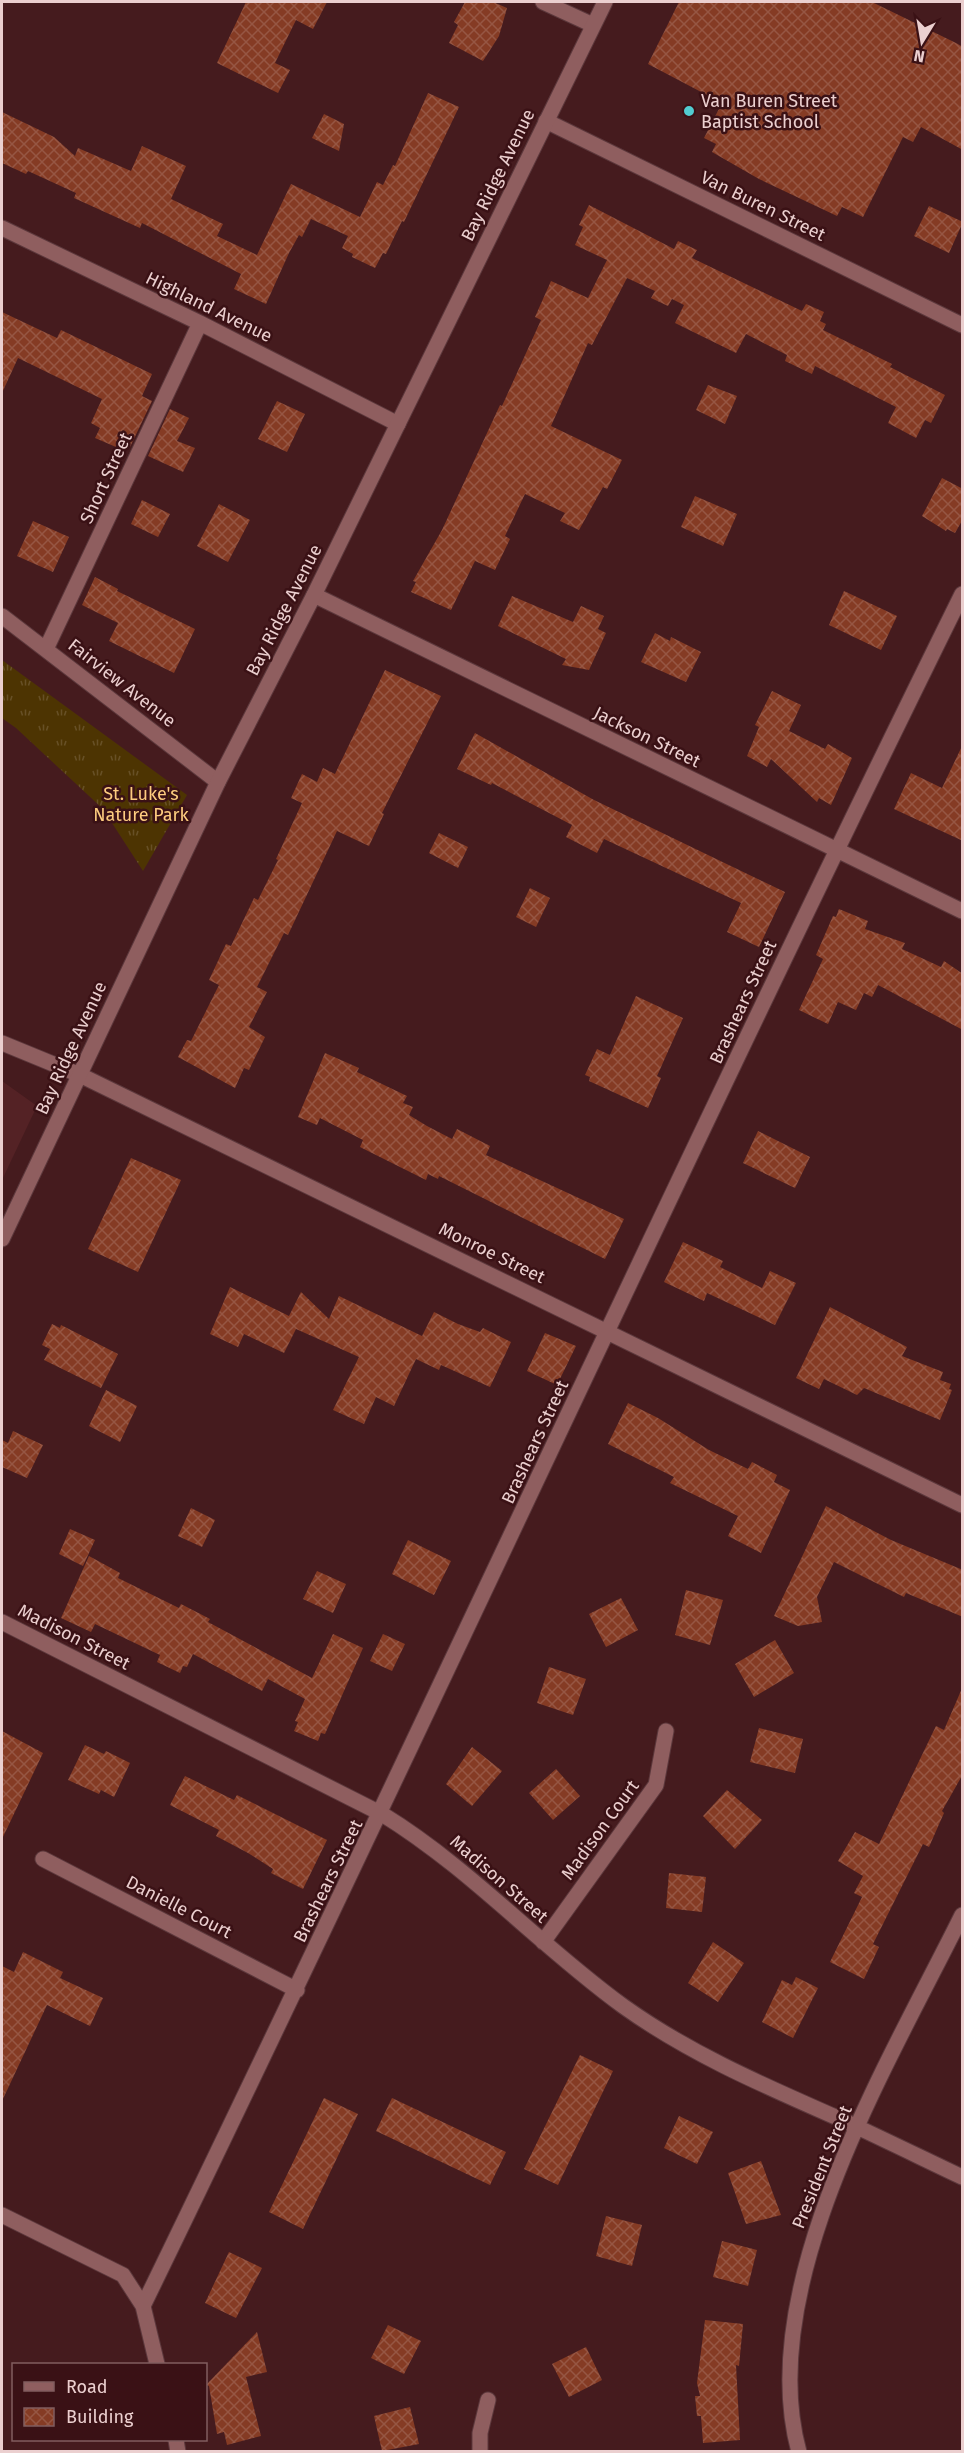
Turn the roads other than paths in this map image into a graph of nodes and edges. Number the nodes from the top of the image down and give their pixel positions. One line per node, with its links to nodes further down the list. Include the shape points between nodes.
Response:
1 (543, 2): 3 (street)
2 (605, 2): 3 (street, Bay Ridge Avenue)
3 (593, 25): 4 (street, Bay Ridge Avenue)
4 (546, 121): 7 (street, Van Buren Street); 8 (street, Bay Ridge Avenue)
5 (2, 230): 6 (street, Highland Avenue)
6 (200, 323): 8 (street, Highland Avenue); 12 (street, Short Street)
7 (963, 326)
8 (398, 424): 10 (street, Bay Ridge Avenue)
9 (963, 594): 14 (street, Brashears Street)
10 (314, 595): 13 (street, Bay Ridge Avenue); 14 (street, Jackson Street)
11 (2, 616): 12 (street, Fairview Avenue)
12 (46, 649): 13 (street, Fairview Avenue)
13 (218, 782): 17 (street, Bay Ridge Avenue)
14 (836, 851): 15 (street, Jackson Street); 19 (street, Brashears Street)
15 (963, 911)
16 (2, 1043): 17 (street, Monroe Street)
17 (81, 1075): 18 (street, Bay Ridge Avenue); 19 (street, Monroe Street)
18 (2, 1239)
19 (609, 1331): 20 (street, Monroe Street); 23 (street, Brashears Street)
20 (963, 1505)
21 (2, 1622): 23 (street, Madison Street)
22 (666, 1731): 26 (street, Madison Court, via 656,1785)
23 (382, 1814): 26 (street, Madison Street, via 472,1878); 27 (street, Brashears Street)
24 (43, 1859): 27 (street, Danielle Court)
25 (963, 1915): 28 (street, President Street)
26 (543, 1942): 28 (street, Madison Street, via 623,2006 679,2042 731,2071)
27 (297, 1990): 31 (street, Brashears Street)
28 (858, 2127): 29 (street, Madison Street); 35 (street, President Street, via 808,2255 796,2314 789,2372)
29 (963, 2178)
30 (2, 2215): 31 (street, via 123,2275)
31 (143, 2306): 32 (street)
32 (158, 2363)
33 (488, 2400): 34 (street)
34 (480, 2451)
35 (799, 2451)

